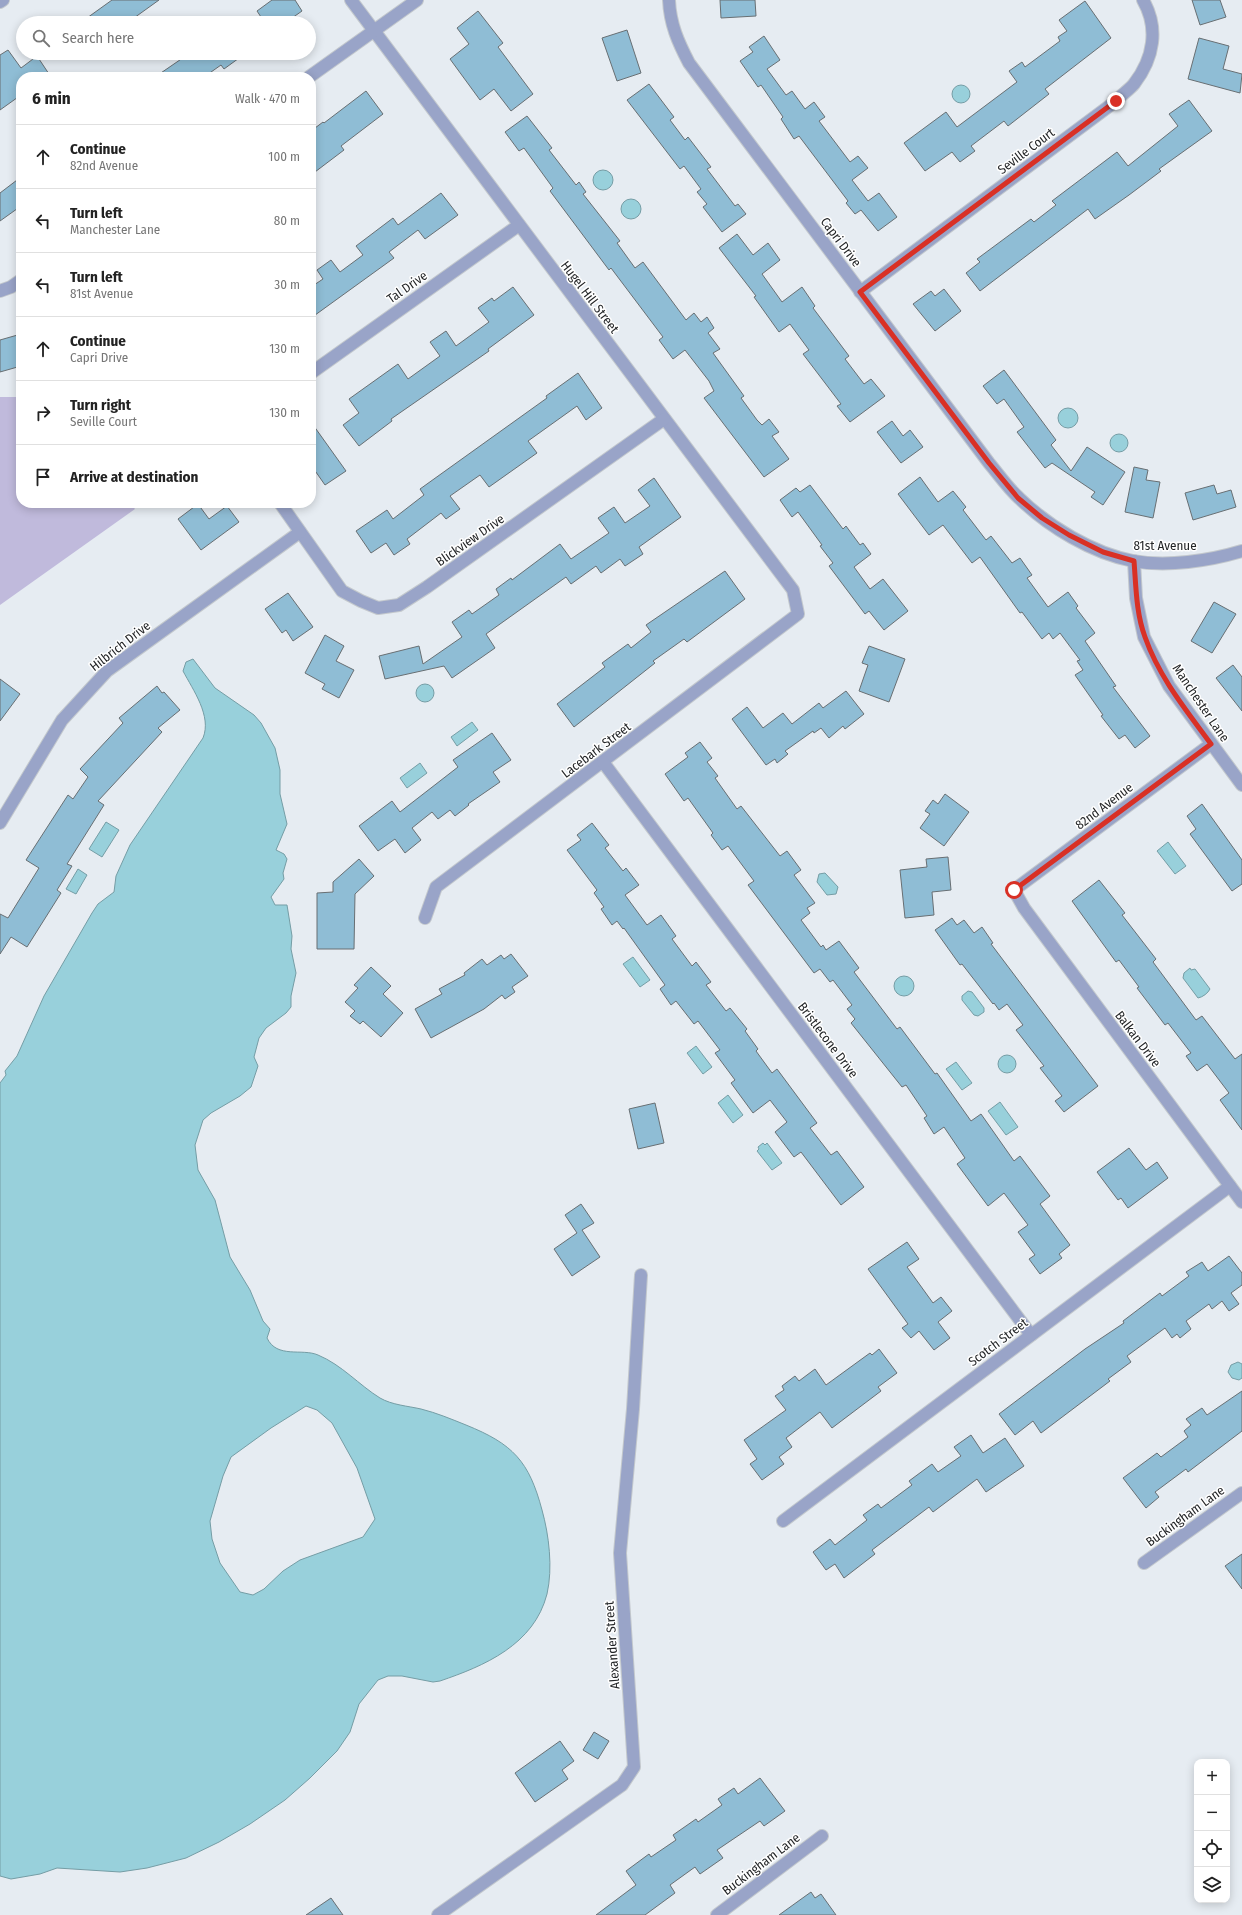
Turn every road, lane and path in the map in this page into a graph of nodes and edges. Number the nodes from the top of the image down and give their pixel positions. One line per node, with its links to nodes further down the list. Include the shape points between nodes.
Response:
1 (3, 0): 6 (street)
2 (351, 0): 7 (street, Hugel Hill Street)
3 (417, 0): 7 (street)
4 (669, 0): 12 (street, Capri Drive, via 675,36 689,63)
5 (1143, 0): 12 (street, Seville Court, via 1150,12 1153,39 1146,62 1134,84 1116,101)
6 (0, 2)
7 (374, 31): 8 (street); 9 (street, Hugel Hill Street)
8 (316, 72)
9 (519, 225): 13 (street, Tal Drive); 14 (street, Hugel Hill Street)
10 (16, 284): 11 (street)
11 (0, 291)
12 (860, 292): 17 (street, Capri Drive, via 1013,492 1042,518)
13 (316, 369)
14 (664, 419): 16 (street, Blickview Drive, via 433,583 399,604 378,608 342,591); 20 (street, Hugel Hill Street, via 793,590)
15 (283, 508): 16 (street)
16 (300, 532): 24 (street, Hilbrich Drive, via 107,671 62,720)
17 (1069, 535): 19 (street, 81st Avenue, via 1103,552)
18 (1242, 551): 19 (street, 81st Avenue, via 1222,557 1184,562)
19 (1134, 561): 21 (street, Manchester Lane, via 1136,598 1144,637 1168,686)
20 (798, 614): 22 (street, Lacebark Street)
21 (1211, 744): 23 (street, Manchester Lane); 25 (street, 82nd Avenue)
22 (603, 762): 26 (street, Lacebark Street, via 436,887); 30 (street, Bristlecone Drive)
23 (1242, 786)
24 (0, 823)
25 (1014, 890): 27 (street, Balkan Drive, via 1024,908)
26 (425, 918)
27 (1230, 1186): 28 (street, Balkan Drive); 30 (street, Scotch Street)
28 (1242, 1202)
29 (642, 1275): 36 (street, Alexander Street, via 620,1554 634,1767 622,1785)
30 (1031, 1335): 32 (street, Scotch Street)
31 (1242, 1493): 33 (street, Buckingham Lane)
32 (783, 1521)
33 (1144, 1563)
34 (822, 1836): 35 (street, Buckingham Lane)
35 (725, 1913)
36 (438, 1915)

